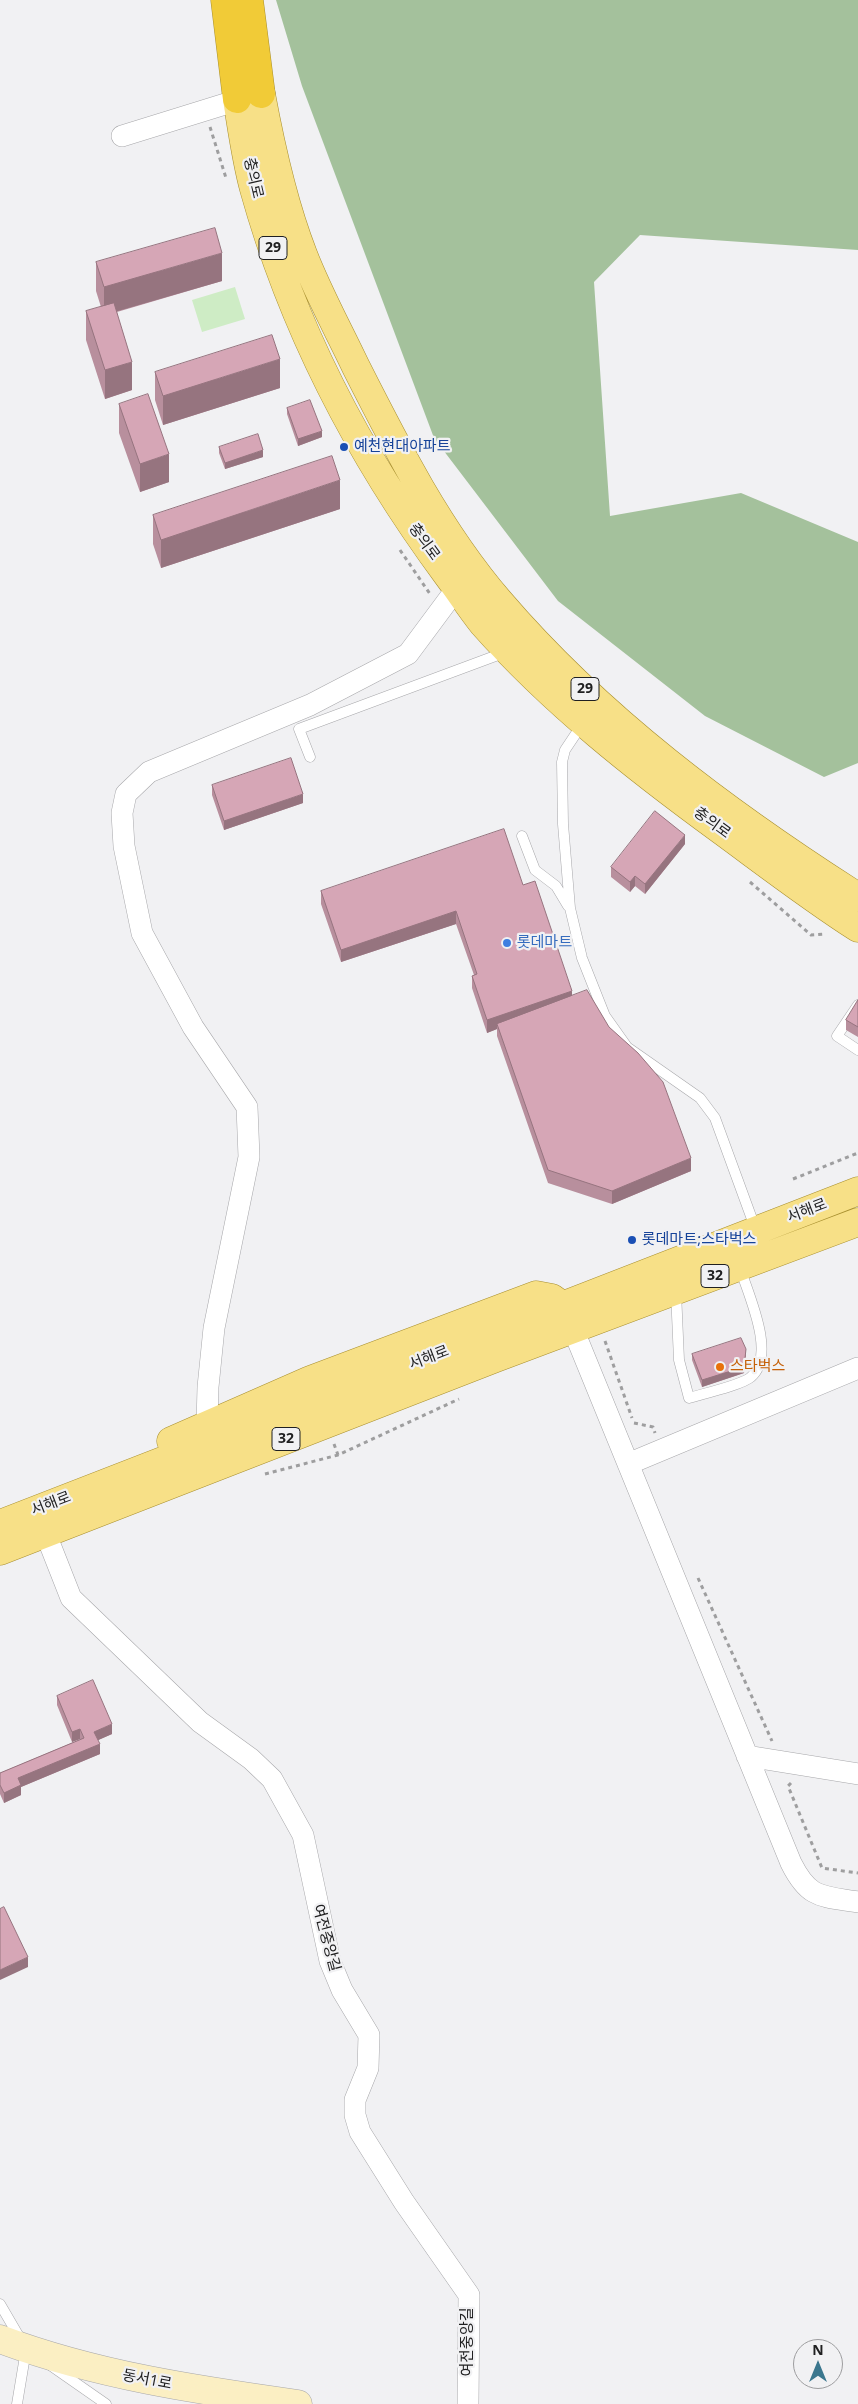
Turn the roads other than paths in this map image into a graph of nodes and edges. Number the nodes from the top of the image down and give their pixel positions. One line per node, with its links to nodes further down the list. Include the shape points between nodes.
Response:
1 (225, 0): 3 (highway, 충의로 / 29)
2 (249, 0): 3 (highway, 충의로 / 29)
3 (249, 96): 4 (street); 5 (main road, 충의로 / 29, via 318,290); 6 (main road, 충의로 / 29, via 254,188 283,278 321,368)
4 (122, 136)
5 (380, 416): 6 (main road, via 365,415); 12 (main road, 충의로 / 29, via 432,506 498,600 581,686 641,741 722,803)
6 (353, 430): 7 (main road, 충의로 / 29, via 401,509)
7 (458, 588): 8 (main road, 충의로 / 29, via 482,622); 24 (street, via 408,654 310,705 149,772 126,794 122,813 124,846 142,933 193,1026 247,1107 249,1157 214,1328)
8 (509, 651): 9 (main road, 충의로 / 29); 10 (lane, via 299,729)
9 (583, 723): 13 (lane, via 565,750 562,762); 14 (main road, 충의로 / 29, via 686,804)
10 (310, 757)
11 (522, 836): 13 (lane, via 535,870 556,886)
12 (858, 897)
13 (570, 908): 19 (lane, via 582,958 605,1016 627,1047 700,1098 716,1118)
14 (858, 928)
15 (858, 1005): 16 (lane, via 837,1036)
16 (858, 1050)
17 (858, 1191): 19 (main road, 서해로 / 32)
18 (858, 1222): 20 (main road, 서해로 / 32)
19 (756, 1231): 22 (main road, 서해로 / 32)
20 (739, 1267): 21 (main road, 서해로 / 32); 21 (lane, via 762,1343 759,1368 750,1378 689,1398 679,1360)
21 (676, 1291): 22 (main road, 서해로 / 32)
22 (568, 1317): 24 (main road, via 552,1298 536,1294 310,1380); 25 (street); 26 (main road, 서해로 / 32); 27 (main road, 서해로 / 32)
23 (858, 1368): 25 (street)
24 (208, 1423): 26 (main road)
25 (628, 1464): 29 (street)
26 (0, 1524)
27 (45, 1532): 28 (main road, 서해로 / 32); 38 (street, 여전중앙길, via 71,1598 200,1722 251,1759 272,1779 303,1835 330,1961 342,1990 369,2035 368,2068 355,2100 360,2132 469,2295)
28 (0, 1551)
29 (747, 1756): 30 (street); 31 (street, via 802,1884 820,1895)
30 (858, 1774)
31 (858, 1902)
32 (0, 2304): 34 (lane)
33 (0, 2339): 34 (street, 동서1로)
34 (26, 2349): 35 (lane); 36 (lane); 37 (street, 동서1로, via 133,2378)
35 (17, 2404)
36 (106, 2404)
37 (298, 2404)
38 (468, 2404)

